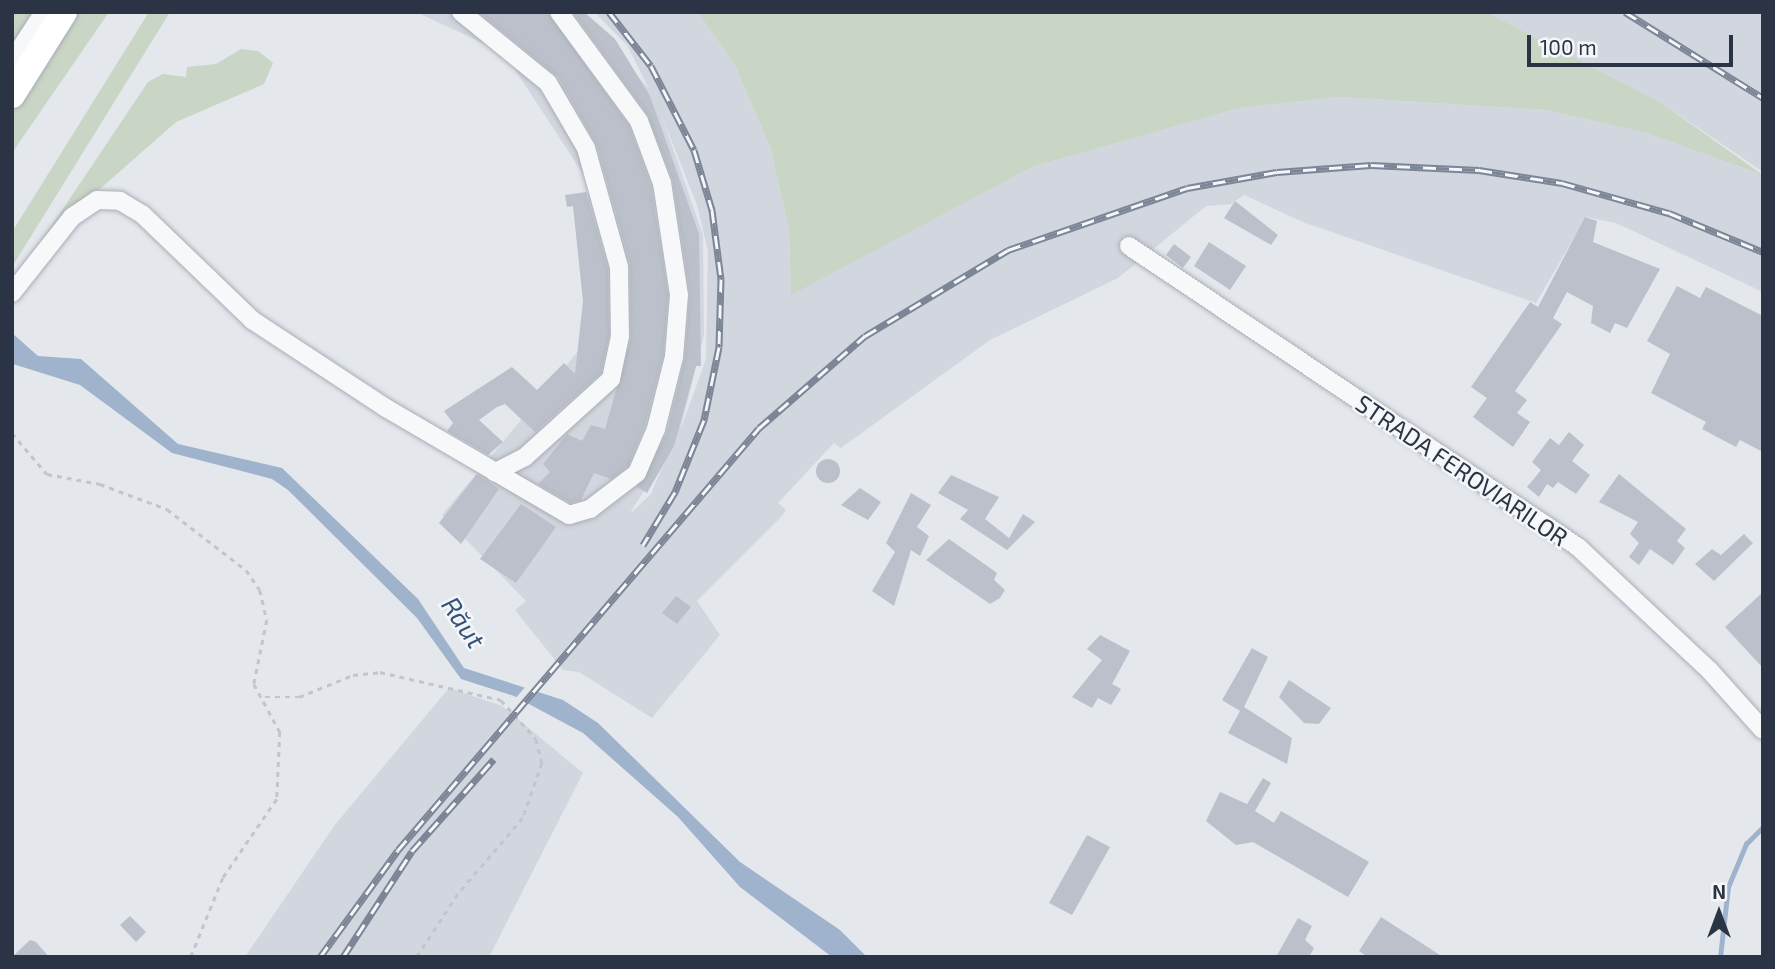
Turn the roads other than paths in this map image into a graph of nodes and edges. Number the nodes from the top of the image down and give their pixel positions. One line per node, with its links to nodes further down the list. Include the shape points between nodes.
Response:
1 (44, 12): 5 (street)
2 (65, 12): 6 (highway)
3 (461, 12): 9 (street, via 548,83 586,148 619,267 620,336 611,379 525,457)
4 (559, 12): 9 (street, via 639,121 662,183 679,295 674,357 656,429 621,491 569,516)
5 (12, 61)
6 (12, 95)
7 (1129, 246): 10 (street, STRADA FEROVIARILOR, via 1578,547 1710,671)
8 (12, 293): 9 (street, via 72,217 97,201 120,201 142,214 252,320)
9 (495, 472)
10 (1763, 730)

